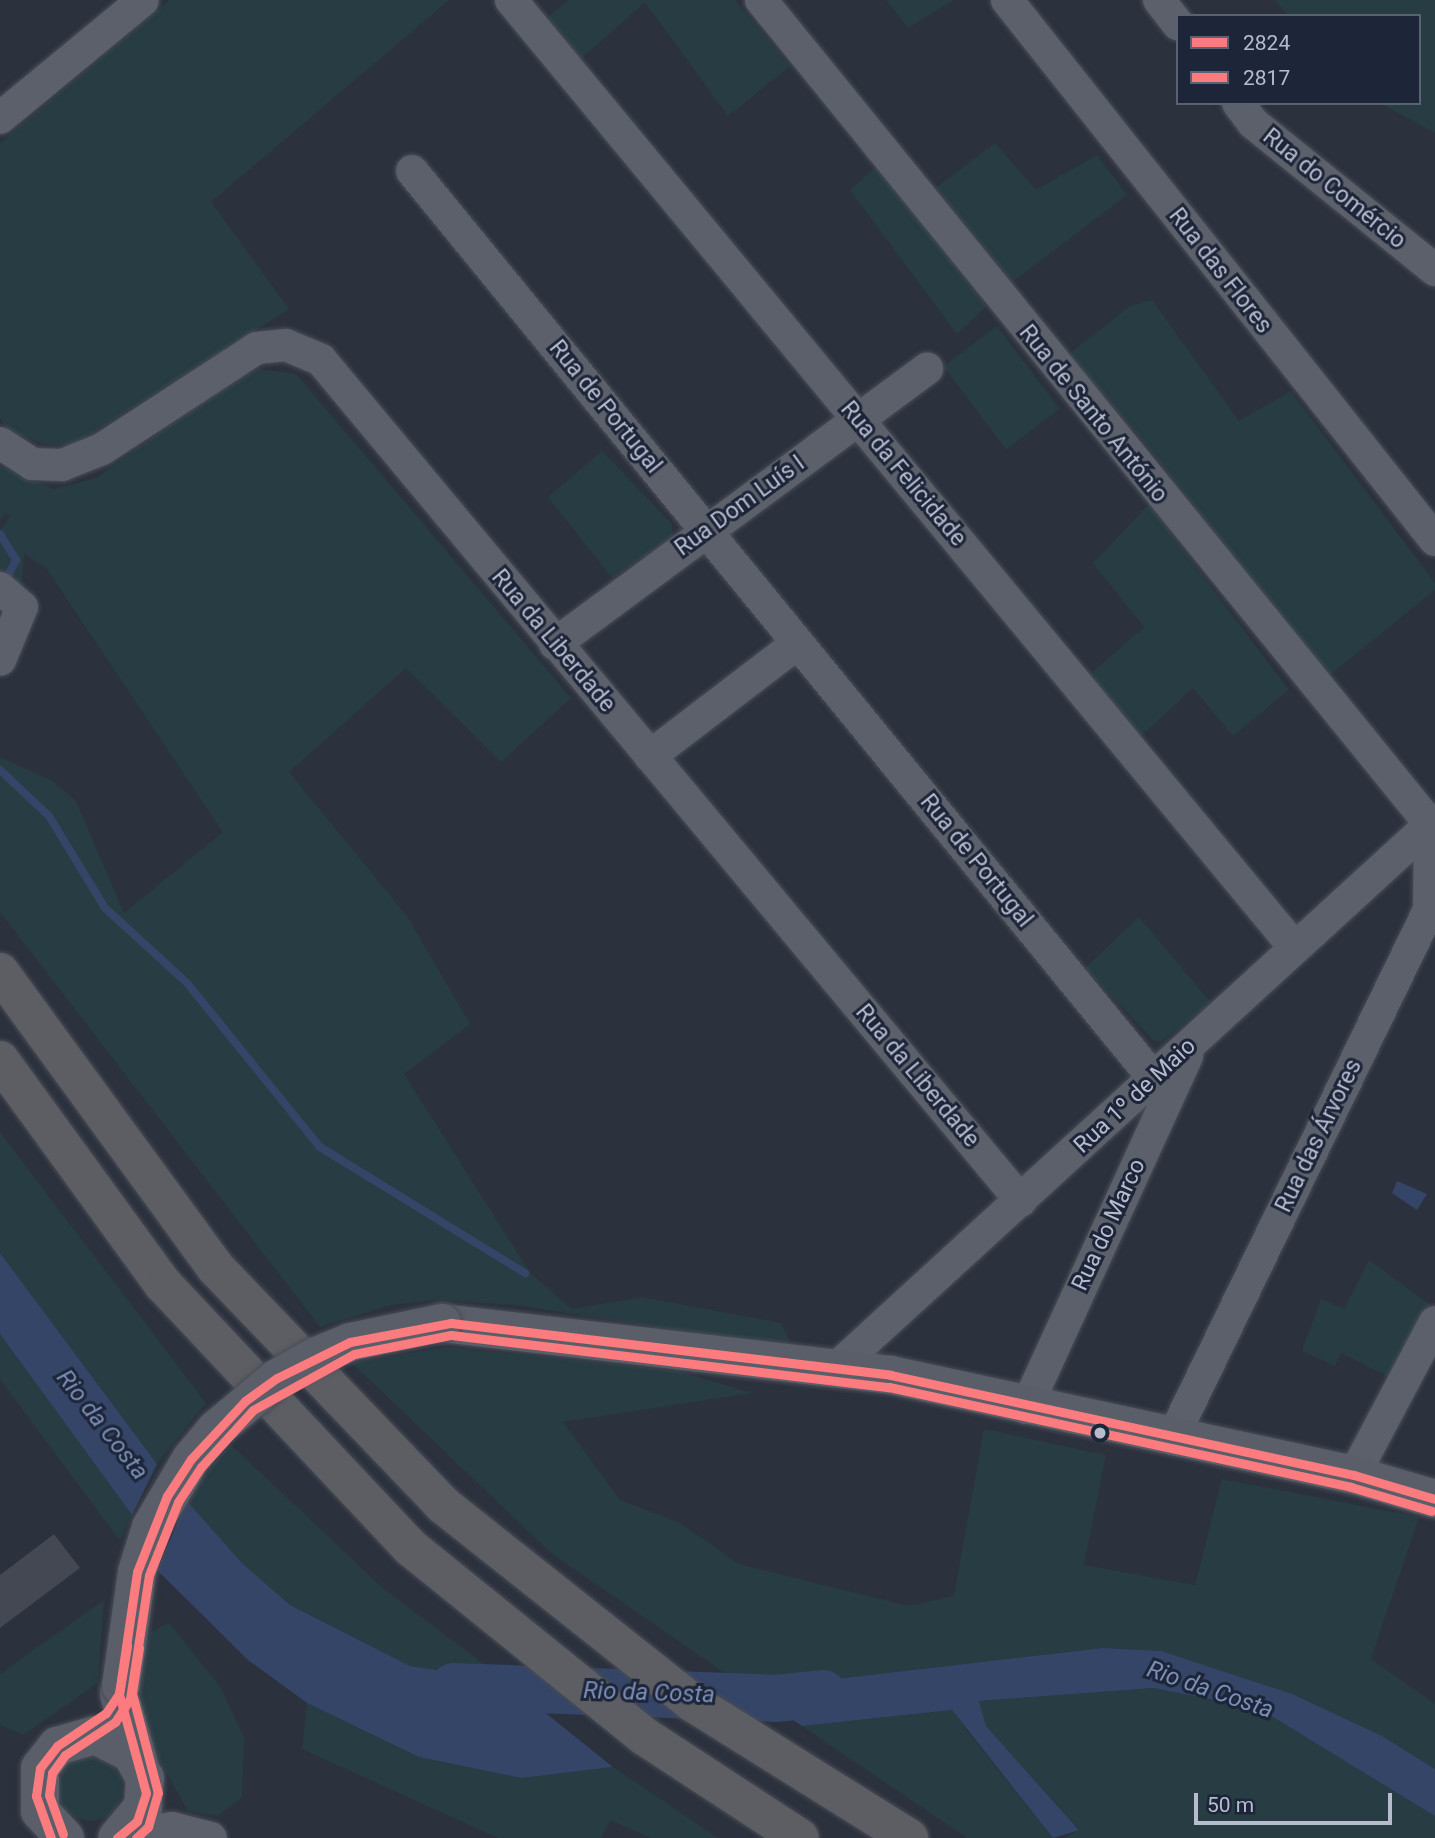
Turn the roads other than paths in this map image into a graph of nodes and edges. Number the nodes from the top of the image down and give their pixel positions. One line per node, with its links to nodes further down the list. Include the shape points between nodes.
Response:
1 (143, 0): 8 (street)
2 (511, 0): 12 (street, Rua da Felicidade)
3 (761, 0): 21 (street, Rua de Santo António)
4 (1007, 0): 15 (street, Rua das Flores)
5 (1159, 0): 6 (street)
6 (1176, 21)
7 (1240, 105): 10 (street, Rua do Comércio, via 1253,123)
8 (0, 118)
9 (412, 171): 14 (street, Rua de Portugal)
10 (1435, 271)
11 (927, 369): 12 (street, Rua Dom Luís I)
12 (858, 419): 14 (street, Rua Dom Luís I); 22 (street, Rua da Felicidade)
13 (0, 443): 18 (street, Rua da Liberdade, via 32,464 77,461 243,354 271,345 299,348 331,369)
14 (706, 531): 17 (street, Rua de Portugal); 18 (street, Rua Dom Luís I)
15 (1435, 540)
16 (8, 595): 19 (street, via 22,617)
17 (798, 643): 20 (street); 26 (street, Rua de Portugal)
18 (555, 644): 20 (street, Rua da Liberdade)
19 (0, 660)
20 (650, 756): 27 (street, Rua da Liberdade)
21 (1432, 822): 22 (street, Rua 1º de Maio); 31 (street, Rua das Árvores, via 1429,910)
22 (1295, 948): 24 (street, Rua 1º de Maio)
23 (0, 972): 41 (highway, via 215,1267 443,1505 693,1703)
24 (1193, 1042): 26 (street, Rua 1º de Maio); 30 (street, Rua do Marco)
25 (0, 1060): 40 (highway, via 163,1284 411,1548 644,1736)
26 (1154, 1079): 27 (street, Rua 1º de Maio)
27 (1021, 1201): 29 (street, Rua 1º de Maio)
28 (1435, 1322): 32 (street)
29 (834, 1370): 30 (street, via 891,1375); 34 (street, bridge, via 442,1323 349,1342 316,1356 277,1378 215,1430 191,1459 151,1527 137,1572)
30 (1026, 1408): 31 (street)
31 (1172, 1439): 32 (street)
32 (1354, 1475): 33 (street)
33 (1435, 1499)
34 (120, 1690): 35 (street, via 106,1713); 36 (street)
35 (69, 1740): 36 (street, via 109,1738); 37 (street, via 40,1768)
36 (142, 1771): 38 (street, via 163,1809); 39 (street, via 143,1807)
37 (52, 1829)
38 (201, 1835): 39 (street, via 152,1828)
39 (118, 1838)
40 (800, 1838)
41 (909, 1838)

